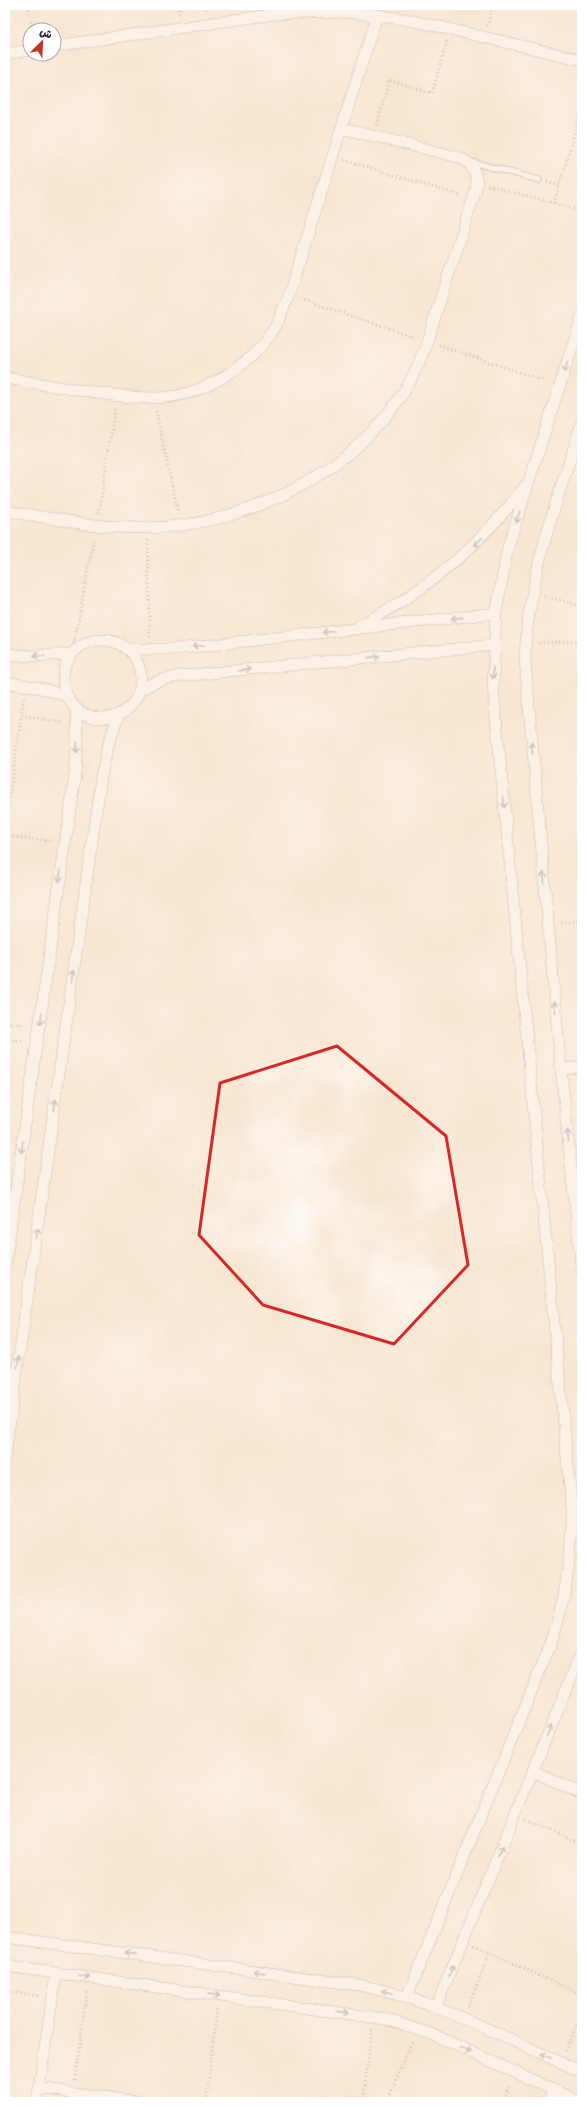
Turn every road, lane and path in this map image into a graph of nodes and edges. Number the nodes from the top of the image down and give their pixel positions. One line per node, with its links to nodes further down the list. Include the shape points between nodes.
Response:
1 (28, 5): 4 (path)
2 (493, 5): 6 (path)
3 (377, 15): 5 (street); 7 (street, via 316,12 275,14); 12 (street)
4 (31, 22)
5 (451, 29): 6 (street); 13 (path, via 432,92 389,80)
6 (484, 37): 10 (street)
7 (62, 45)
8 (22, 51): 9 (street)
9 (5, 54)
10 (582, 60)
11 (582, 108): 19 (path)
12 (341, 128): 13 (street); 14 (street)
13 (373, 136): 15 (street)
14 (332, 156): 18 (path); 23 (street, via 289,295 274,328 251,357 223,379 189,393)
15 (464, 160): 16 (lane); 17 (street, via 474,169)
16 (539, 180)
17 (477, 182): 18 (street); 19 (path)
18 (473, 199): 27 (street, via 427,341 414,372 398,401 377,426 329,468 296,488 243,511 212,520)
19 (554, 203): 20 (path)
20 (582, 211)
21 (582, 316): 25 (street, one-way to 25)
22 (5, 378): 23 (street)
23 (154, 398): 27 (path)
24 (582, 422): 29 (street, via 540,554)
25 (530, 480): 31 (street, one-way to 31, via 508,547); 32 (street, one-way to 32, via 493,526 451,566 404,601)
26 (5, 511): 28 (street, via 116,527)
27 (180, 525): 28 (street)
28 (148, 528): 37 (path)
29 (531, 593): 30 (path); 34 (street)
30 (582, 606)
31 (496, 613): 32 (street, one-way to 32); 35 (street)
32 (352, 629): 37 (street, one-way to 37)
33 (582, 641): 34 (path)
34 (526, 643): 53 (street, one-way to 34, via 526,680)
35 (493, 645): 42 (street, one-way to 35, via 158,681 180,676); 77 (street, one-way to 77, via 494,694 572,1509 571,1554 564,1600 551,1643)
36 (126, 649): 37 (street); 39 (street, via 102,641 86,644); 42 (street, via 138,668)
37 (151, 650)
38 (5, 654): 39 (street, one-way to 38)
39 (72, 654): 43 (street, via 64,670 64,688)
40 (5, 682): 41 (street)
41 (26, 685): 43 (street); 46 (path)
42 (139, 690): 45 (street, via 131,704)
43 (67, 696): 44 (street)
44 (76, 708): 45 (street, via 92,717 106,718); 47 (street)
45 (119, 714): 62 (street, one-way to 45, via 101,777 108,745)
46 (22, 715): 47 (path); 48 (path)
47 (77, 725): 51 (street, one-way to 51, via 75,775)
48 (6, 819): 49 (path)
49 (5, 826)
50 (5, 836): 51 (path)
51 (65, 842): 55 (street, one-way to 55)
52 (582, 920): 53 (path)
53 (548, 924): 59 (street, one-way to 53)
54 (5, 1022): 55 (path)
55 (40, 1026): 57 (street)
56 (5, 1039): 57 (path)
57 (37, 1043): 60 (street, one-way to 60)
58 (582, 1067): 59 (street)
59 (561, 1069): 61 (street, one-way to 59)
60 (5, 1266)
61 (582, 1273)
62 (5, 1456)
63 (582, 1651): 64 (street, one-way to 63)
64 (533, 1771): 65 (street); 66 (street)
65 (582, 1794)
66 (515, 1814): 67 (path); 69 (street, one-way to 66)
67 (582, 1844)
68 (5, 1938): 77 (street, one-way to 68, via 358,1986)
69 (463, 1941): 70 (path); 79 (street, one-way to 69)
70 (490, 1953): 76 (path); 82 (path)
71 (5, 1966): 72 (street)
72 (56, 1973): 73 (street, one-way to 73); 78 (street)
73 (89, 1978): 75 (street, one-way to 75); 89 (path)
74 (5, 1991): 78 (path)
75 (218, 1995): 81 (street, one-way to 81); 92 (path)
76 (582, 1995)
77 (407, 1997): 79 (street)
78 (53, 1998): 87 (street)
79 (436, 2007): 82 (street)
80 (582, 2013): 84 (path)
81 (374, 2016): 83 (street); 93 (path)
82 (462, 2019): 84 (street, one-way to 82)
83 (419, 2029): 85 (street, one-way to 85); 94 (path)
84 (559, 2062): 86 (street)
85 (515, 2072): 88 (street); 95 (path)
86 (582, 2072)
87 (39, 2088): 89 (street); 90 (street)
88 (554, 2090): 96 (street); 97 (street)
89 (74, 2093): 91 (street)
90 (37, 2102)
91 (139, 2102)
92 (206, 2102)
93 (363, 2102)
94 (386, 2102)
95 (502, 2102)
96 (548, 2102)
97 (580, 2102)

